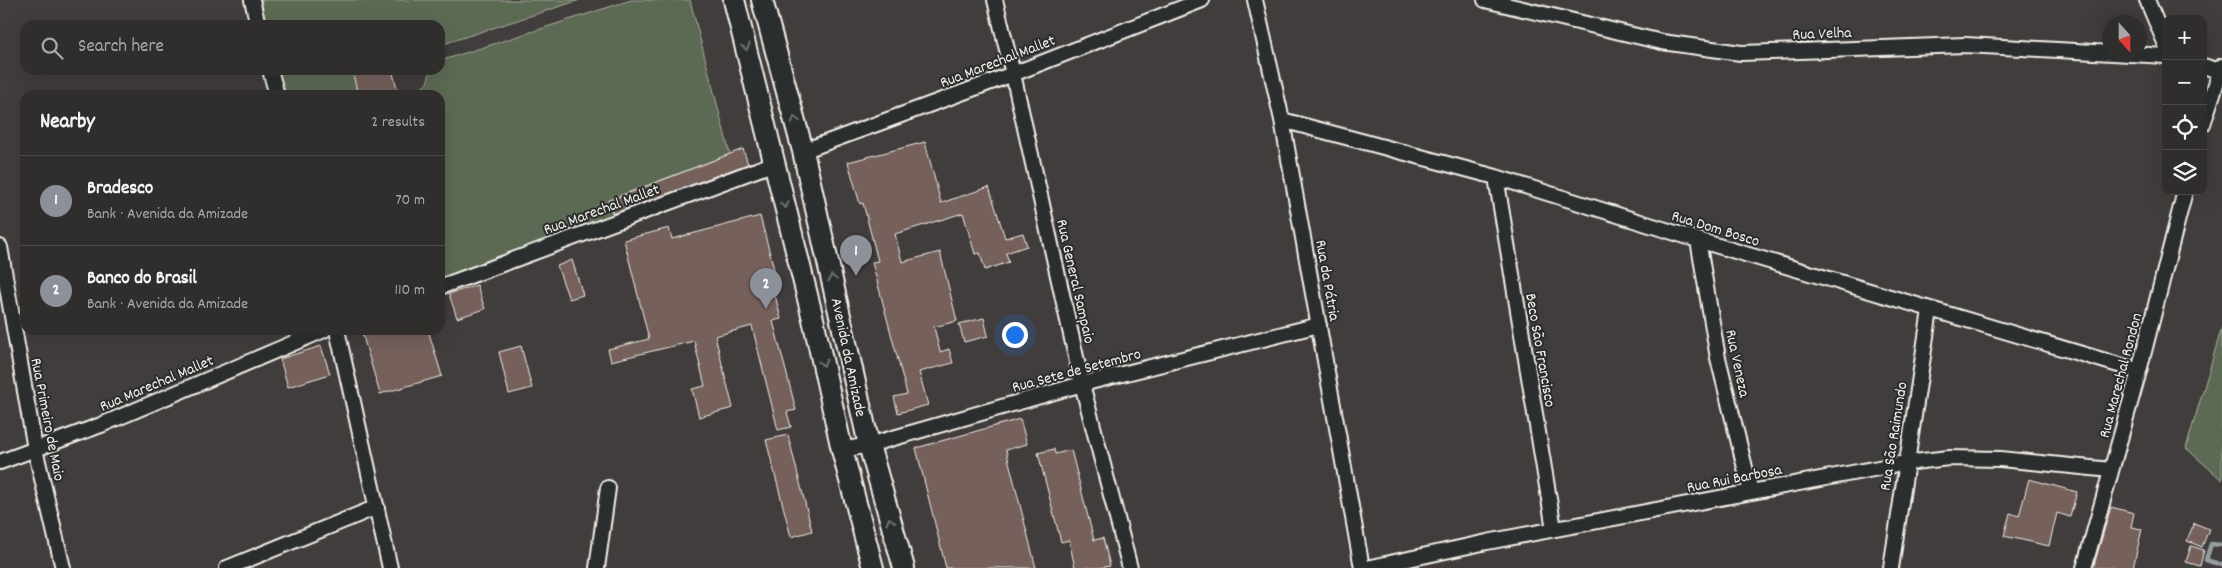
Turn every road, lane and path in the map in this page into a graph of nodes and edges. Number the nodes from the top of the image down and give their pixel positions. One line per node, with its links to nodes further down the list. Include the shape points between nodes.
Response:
1 (252, 0): 9 (street)
2 (734, 0): 15 (main road, Avenida da Amizade, one-way to 15)
3 (762, 0): 12 (main road, Avenida da Amizade)
4 (995, 0): 16 (street, Rua General Sampaio)
5 (1202, 0): 16 (street, Rua Marechal Mallet)
6 (1255, 0): 20 (street, Rua da Pátria)
7 (1485, 0): 11 (street, Rua Velha, via 1662,42 1740,53 1965,45)
8 (2147, 0): 10 (street)
9 (257, 20)
10 (2162, 36)
11 (2162, 56)
12 (778, 57): 15 (main road); 21 (main road, Avenida da Amizade, one-way to 12)
13 (2207, 67): 14 (street)
14 (2221, 69): 19 (street)
15 (752, 71): 22 (main road, Avenida da Amizade)
16 (1013, 74): 21 (street, Rua Marechal Mallet); 36 (street, Rua General Sampaio)
17 (271, 75): 18 (street)
18 (276, 90)
19 (2207, 112)
20 (1282, 120): 23 (street, Rua Dom Bosco); 32 (street, Rua da Pátria)
21 (803, 151): 30 (main road, Avenida da Amizade, one-way to 21)
22 (775, 164): 28 (street, Rua Marechal Mallet); 31 (main road, Avenida da Amizade, one-way to 31)
23 (1496, 177): 25 (street, Rua Dom Bosco); 46 (street, Beco São Francisco)
24 (2184, 195): 35 (street, Rua Marechal Rondon)
25 (1698, 240): 29 (street, Rua Dom Bosco); 44 (street, Rua Veneza, via 1718,358)
26 (0, 247): 27 (street, Rua Primeiro de Maio)
27 (2, 269): 38 (street, Rua Primeiro de Maio)
28 (445, 284)
29 (1930, 310): 35 (street, Rua Dom Bosco); 41 (street, Rua São Raimundo)
30 (840, 312): 31 (main road); 37 (main road, Avenida da Amizade)
31 (813, 319): 39 (main road, Avenida da Amizade, one-way to 39)
32 (1319, 325): 36 (street, Rua Sete de Setembro); 54 (street, Rua da Pátria)
33 (312, 335): 38 (street, Rua Marechal Mallet, via 101,425)
34 (338, 335): 45 (street)
35 (2139, 371): 42 (street, Rua Marechal Rondon)
36 (1082, 384): 37 (street, Rua Sete de Setembro); 53 (street, Rua General Sampaio)
37 (869, 445): 39 (street, Rua Sete de Setembro); 52 (main road, Avenida da Amizade, one-way to 37)
38 (35, 449): 40 (street, Rua Marechal Mallet); 47 (street, Rua Primeiro de Maio)
39 (842, 450): 51 (main road, Avenida da Amizade)
40 (0, 462)
41 (1905, 463): 42 (street, Rua Rui Barbosa, via 1949,458 2000,459); 44 (street, Rua Rui Barbosa); 56 (street, Rua São Raimundo)
42 (2111, 470): 57 (street, Rua Marechal Rondon)
43 (608, 488): 50 (street)
44 (1751, 492): 46 (street, Rua Rui Barbosa)
45 (377, 507): 48 (street); 49 (street)
46 (1554, 529): 55 (street, Rua Rui Barbosa)
47 (62, 568)
48 (226, 568)
49 (390, 568)
50 (597, 568)
51 (873, 568)
52 (904, 568)
53 (1130, 568)
54 (1362, 568)
55 (1367, 568)
56 (1890, 568)
57 (2084, 568)

